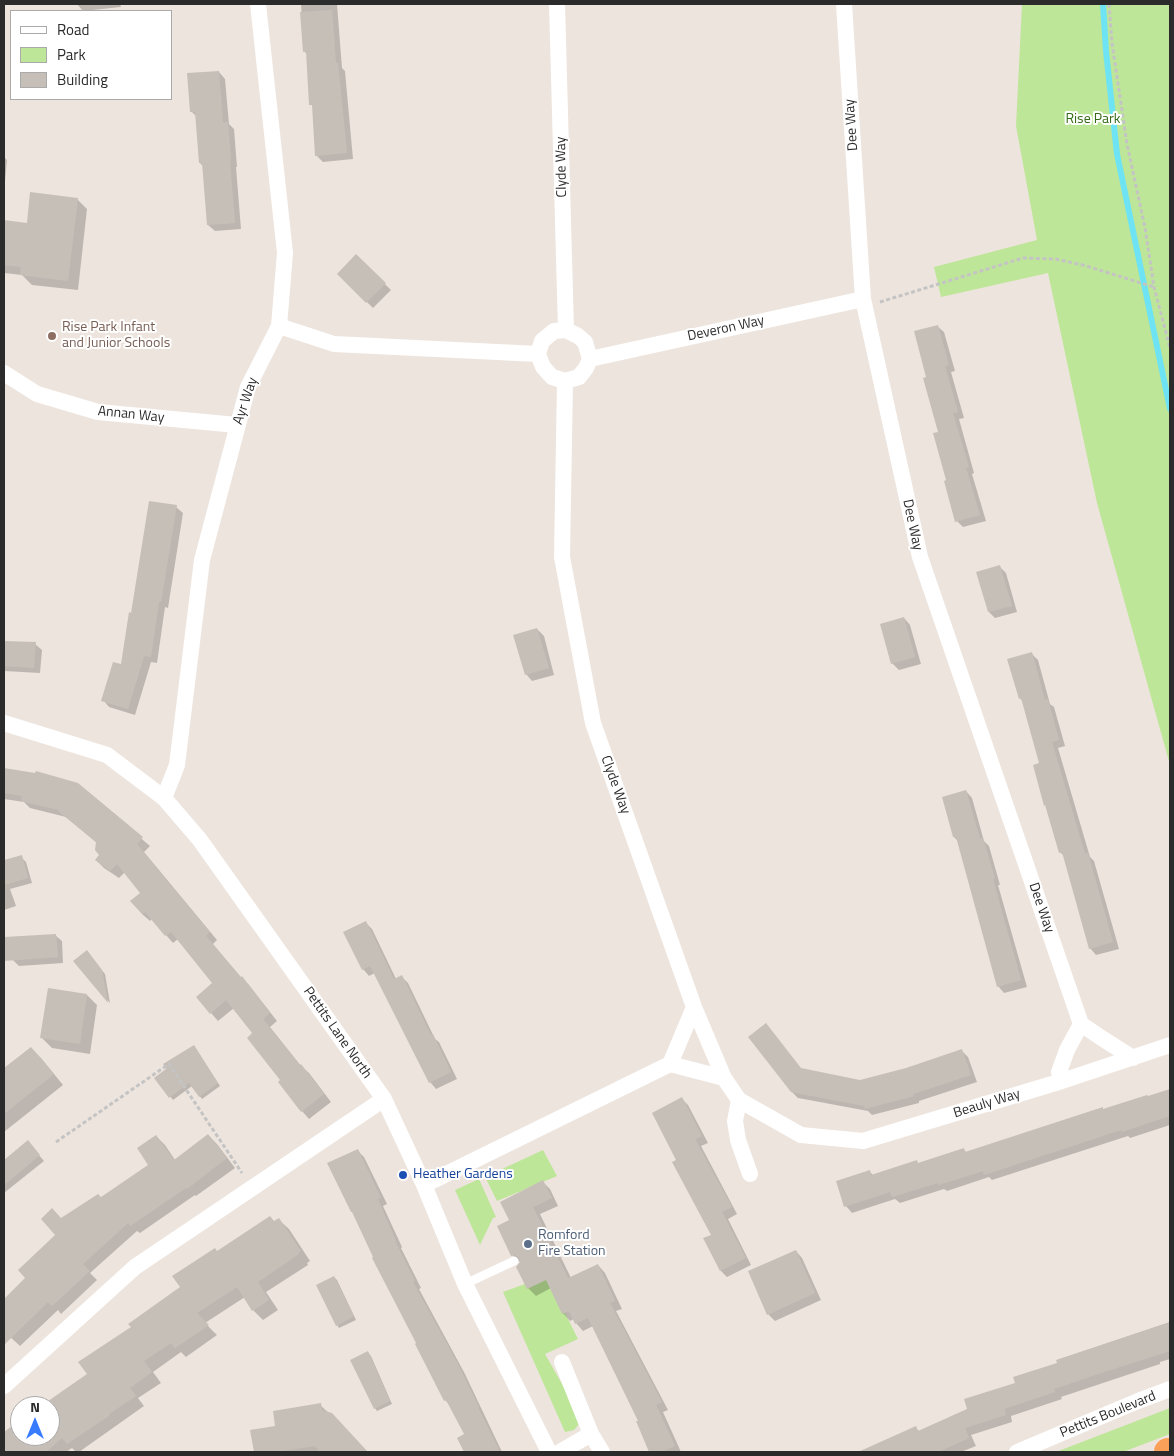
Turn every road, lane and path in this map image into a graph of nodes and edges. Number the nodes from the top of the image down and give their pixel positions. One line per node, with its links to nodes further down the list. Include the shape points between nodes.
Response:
1 (258, 4): 7 (street, Ayr Way, via 285,253)
2 (557, 4): 8 (street, Clyde Way)
3 (844, 4): 6 (street, Dee Way)
4 (1109, 4): 5 (path, via 1127,144)
5 (1154, 287): 6 (path, via 1083,265 1055,259 1023,258); 9 (path)
6 (864, 303): 11 (street, Deveron Way); 18 (street, Dee Way, via 920,557)
7 (280, 326): 10 (street, via 334,344); 14 (street, Ayr Way, via 248,387)
8 (566, 330): 10 (street, via 554,331 542,341); 11 (street, via 585,342)
9 (1170, 348)
10 (538, 354): 13 (street, via 552,377)
11 (590, 359): 13 (street, via 579,377)
12 (4, 373): 14 (street, Annan Way, via 37,394 98,412)
13 (564, 381): 17 (street, Clyde Way, via 562,557 593,724)
14 (237, 425): 16 (street, Ayr Way, via 202,560 177,765)
15 (4, 723): 16 (street, Pettits Lane North, via 107,755)
16 (164, 798): 24 (street, Pettits Lane North, via 206,848)
17 (694, 1007): 21 (street); 22 (street, Clyde Way)
18 (1081, 1024): 20 (street); 23 (street, via 1059,1072)
19 (1170, 1045): 20 (street, Beauly Way)
20 (1133, 1058): 23 (street, Beauly Way)
21 (670, 1064): 22 (street); 29 (street)
22 (724, 1078): 25 (street, Clyde Way)
23 (1062, 1081): 26 (street, Beauly Way, via 863,1141)
24 (384, 1099): 29 (street, Pettits Lane North); 30 (street)
25 (739, 1100): 26 (street, Clyde Way); 28 (street, via 735,1121)
26 (801, 1136)
27 (56, 1142): 30 (path, via 169,1064)
28 (750, 1174)
29 (424, 1185): 32 (street, Pettits Lane North)
30 (252, 1188): 34 (street, via 134,1267)
31 (514, 1261): 32 (lane)
32 (465, 1284): 37 (street, Pettits Lane North)
33 (562, 1362): 36 (street)
34 (4, 1386)
35 (1170, 1389): 40 (street, Pettits Boulevard)
36 (592, 1434): 38 (street); 39 (street)
37 (549, 1452)
38 (560, 1452)
39 (602, 1452)
40 (1017, 1452)

